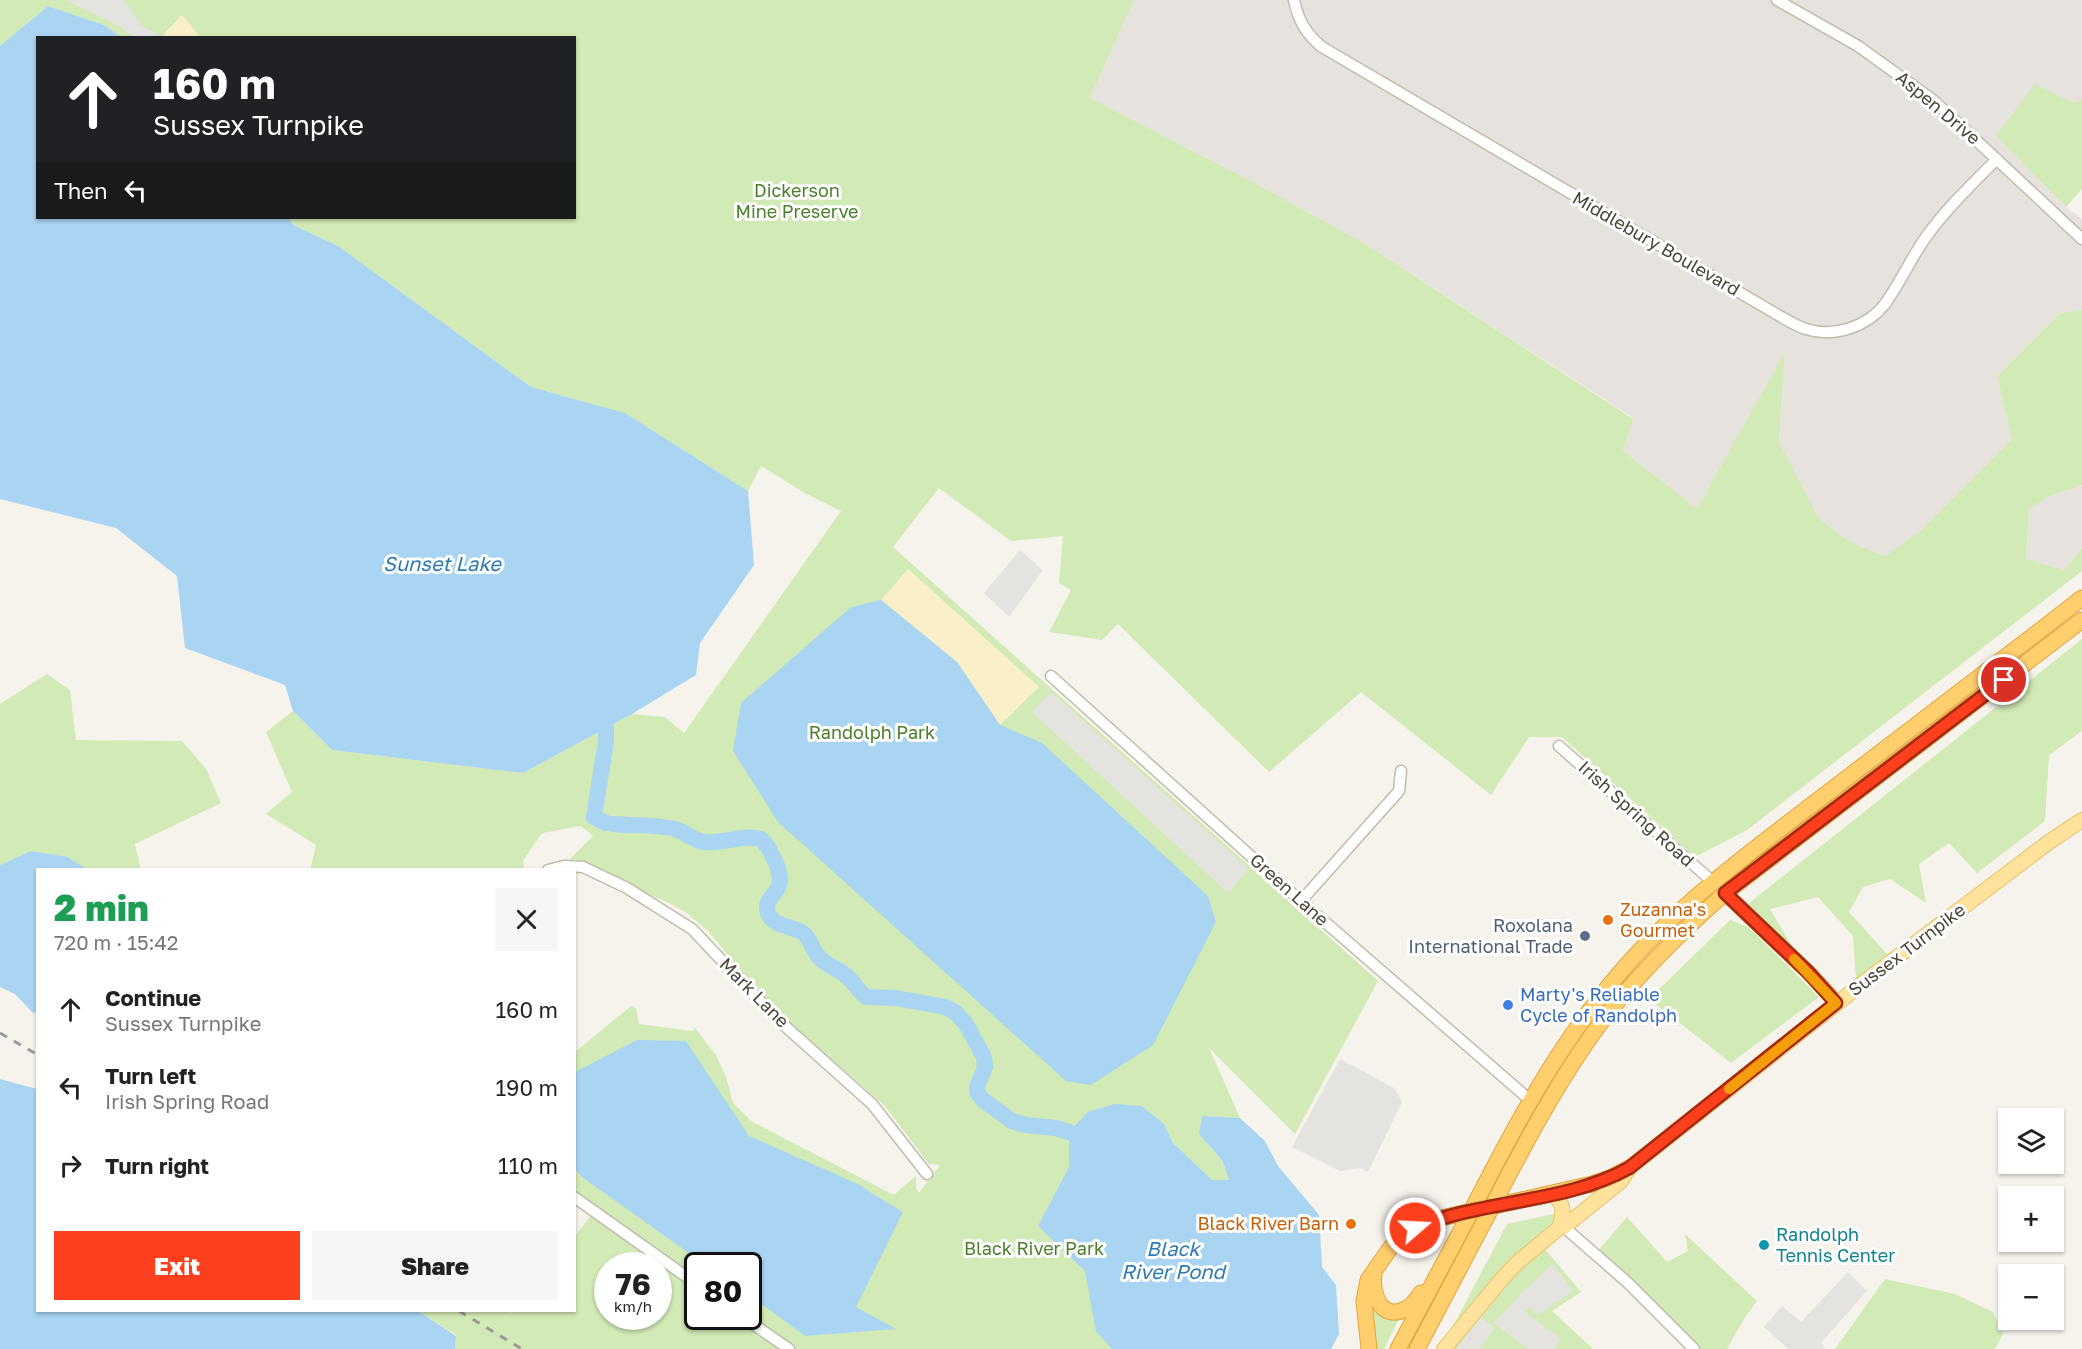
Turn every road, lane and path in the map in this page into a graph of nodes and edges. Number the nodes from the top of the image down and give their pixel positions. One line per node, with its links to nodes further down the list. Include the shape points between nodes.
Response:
1 (1294, 0): 3 (street, Middlebury Boulevard, via 1306,31 1322,47 1805,329 1844,330 1880,309 1926,237)
2 (1777, 0): 3 (street, Aspen Drive, via 1897,73 1933,100)
3 (1996, 159): 4 (street, Aspen Drive)
4 (2082, 239)
5 (2082, 598): 12 (highway)
6 (2082, 620): 13 (highway)
7 (1051, 676): 14 (street, Green Lane)
8 (1559, 746): 12 (street, Irish Spring Road)
9 (1401, 771): 14 (street, via 1399,791)
10 (2082, 820): 15 (main road, Sussex Turnpike)
11 (556, 868): 18 (street, Mark Lane, via 583,867 627,888 692,929 777,1019 872,1104)
12 (1713, 882): 16 (highway, via 1618,975 1580,1023)
13 (1725, 893): 15 (main road); 29 (highway, bridge, via 1661,954 1603,1020 1553,1093)
14 (1302, 901): 16 (street, Green Lane)
15 (1836, 1003): 17 (main road, Sussex Turnpike)
16 (1530, 1100): 23 (highway, bridge)
17 (1629, 1168): 19 (highway, via 1611,1178); 21 (main road, Sussex Turnpike, via 1621,1181)
18 (927, 1174)
19 (1552, 1194): 21 (main road, via 1563,1210); 22 (highway, via 1425,1223 1391,1246)
20 (576, 1198): 24 (street)
21 (1561, 1227): 30 (main road, Sussex Turnpike, via 1518,1262); 31 (street, via 1627,1282)
22 (1377, 1267): 23 (highway, via 1373,1281 1375,1296 1383,1308 1395,1311 1411,1305); 27 (highway, via 1368,1280 1364,1301)
23 (1442, 1267): 28 (highway)
24 (684, 1275)
25 (762, 1330): 26 (street)
26 (789, 1349)
27 (1369, 1349)
28 (1398, 1349)
29 (1417, 1349)
30 (1444, 1349)
31 (1694, 1349)

